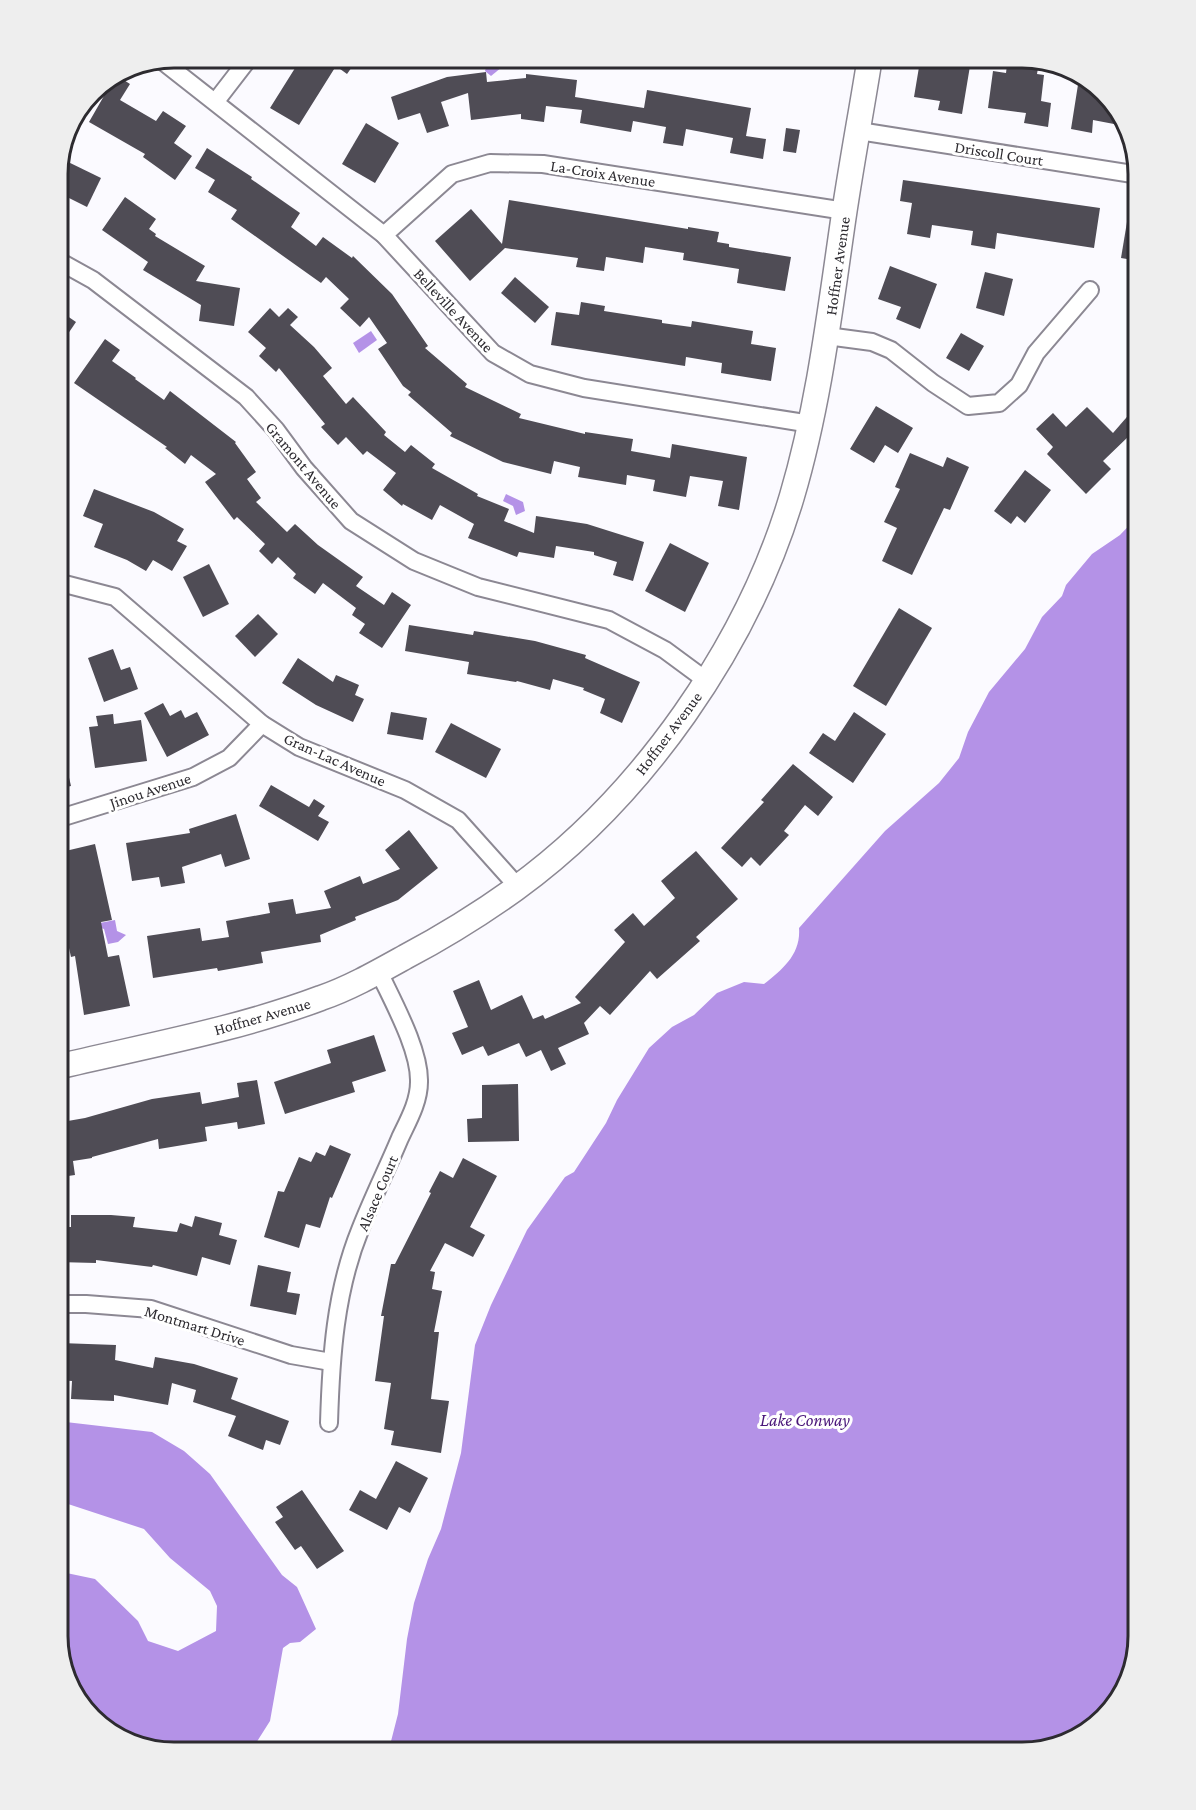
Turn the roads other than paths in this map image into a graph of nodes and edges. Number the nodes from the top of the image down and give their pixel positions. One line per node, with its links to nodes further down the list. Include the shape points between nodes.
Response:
1 (172, 68): 4 (street, Belleville Avenue)
2 (242, 68): 4 (street)
3 (868, 68): 5 (main road, Hoffner Avenue)
4 (216, 101): 8 (street, Belleville Avenue)
5 (858, 131): 6 (street, Driscoll Court); 7 (main road, Hoffner Avenue)
6 (1128, 173)
7 (845, 211): 8 (street, La-Croix Avenue, via 543,164 490,163 452,174); 11 (main road, Hoffner Avenue)
8 (384, 235): 12 (street, Belleville Avenue, via 493,353 530,374 584,388)
9 (68, 266): 14 (street, Gramont Avenue, via 93,280 246,397 351,521 414,561 478,587 609,620 665,650)
10 (1090, 290): 11 (street, via 1036,353 1020,385 999,403 968,406 891,351 872,342)
11 (827, 336): 12 (main road, Hoffner Avenue)
12 (811, 424): 14 (main road, Hoffner Avenue, via 774,549 745,615)
13 (68, 585): 15 (street, Gran-Lac Avenue, via 115,597)
14 (707, 681): 17 (main road, Hoffner Avenue, via 621,792 582,833)
15 (262, 724): 16 (street, Jinou Avenue, via 229,758 193,777); 17 (street, Gran-Lac Avenue, via 300,747 405,790 458,820)
16 (68, 816)
17 (518, 887): 18 (main road, Hoffner Avenue)
18 (379, 972): 19 (main road, Hoffner Avenue, via 275,1015); 21 (street, Alsace Court, via 415,1054 419,1083 414,1106 345,1274)
19 (68, 1063)
20 (68, 1304): 21 (street, Montmart Drive, via 152,1309 291,1355)
21 (331, 1362): 22 (street, Alsace Court)
22 (329, 1423)

